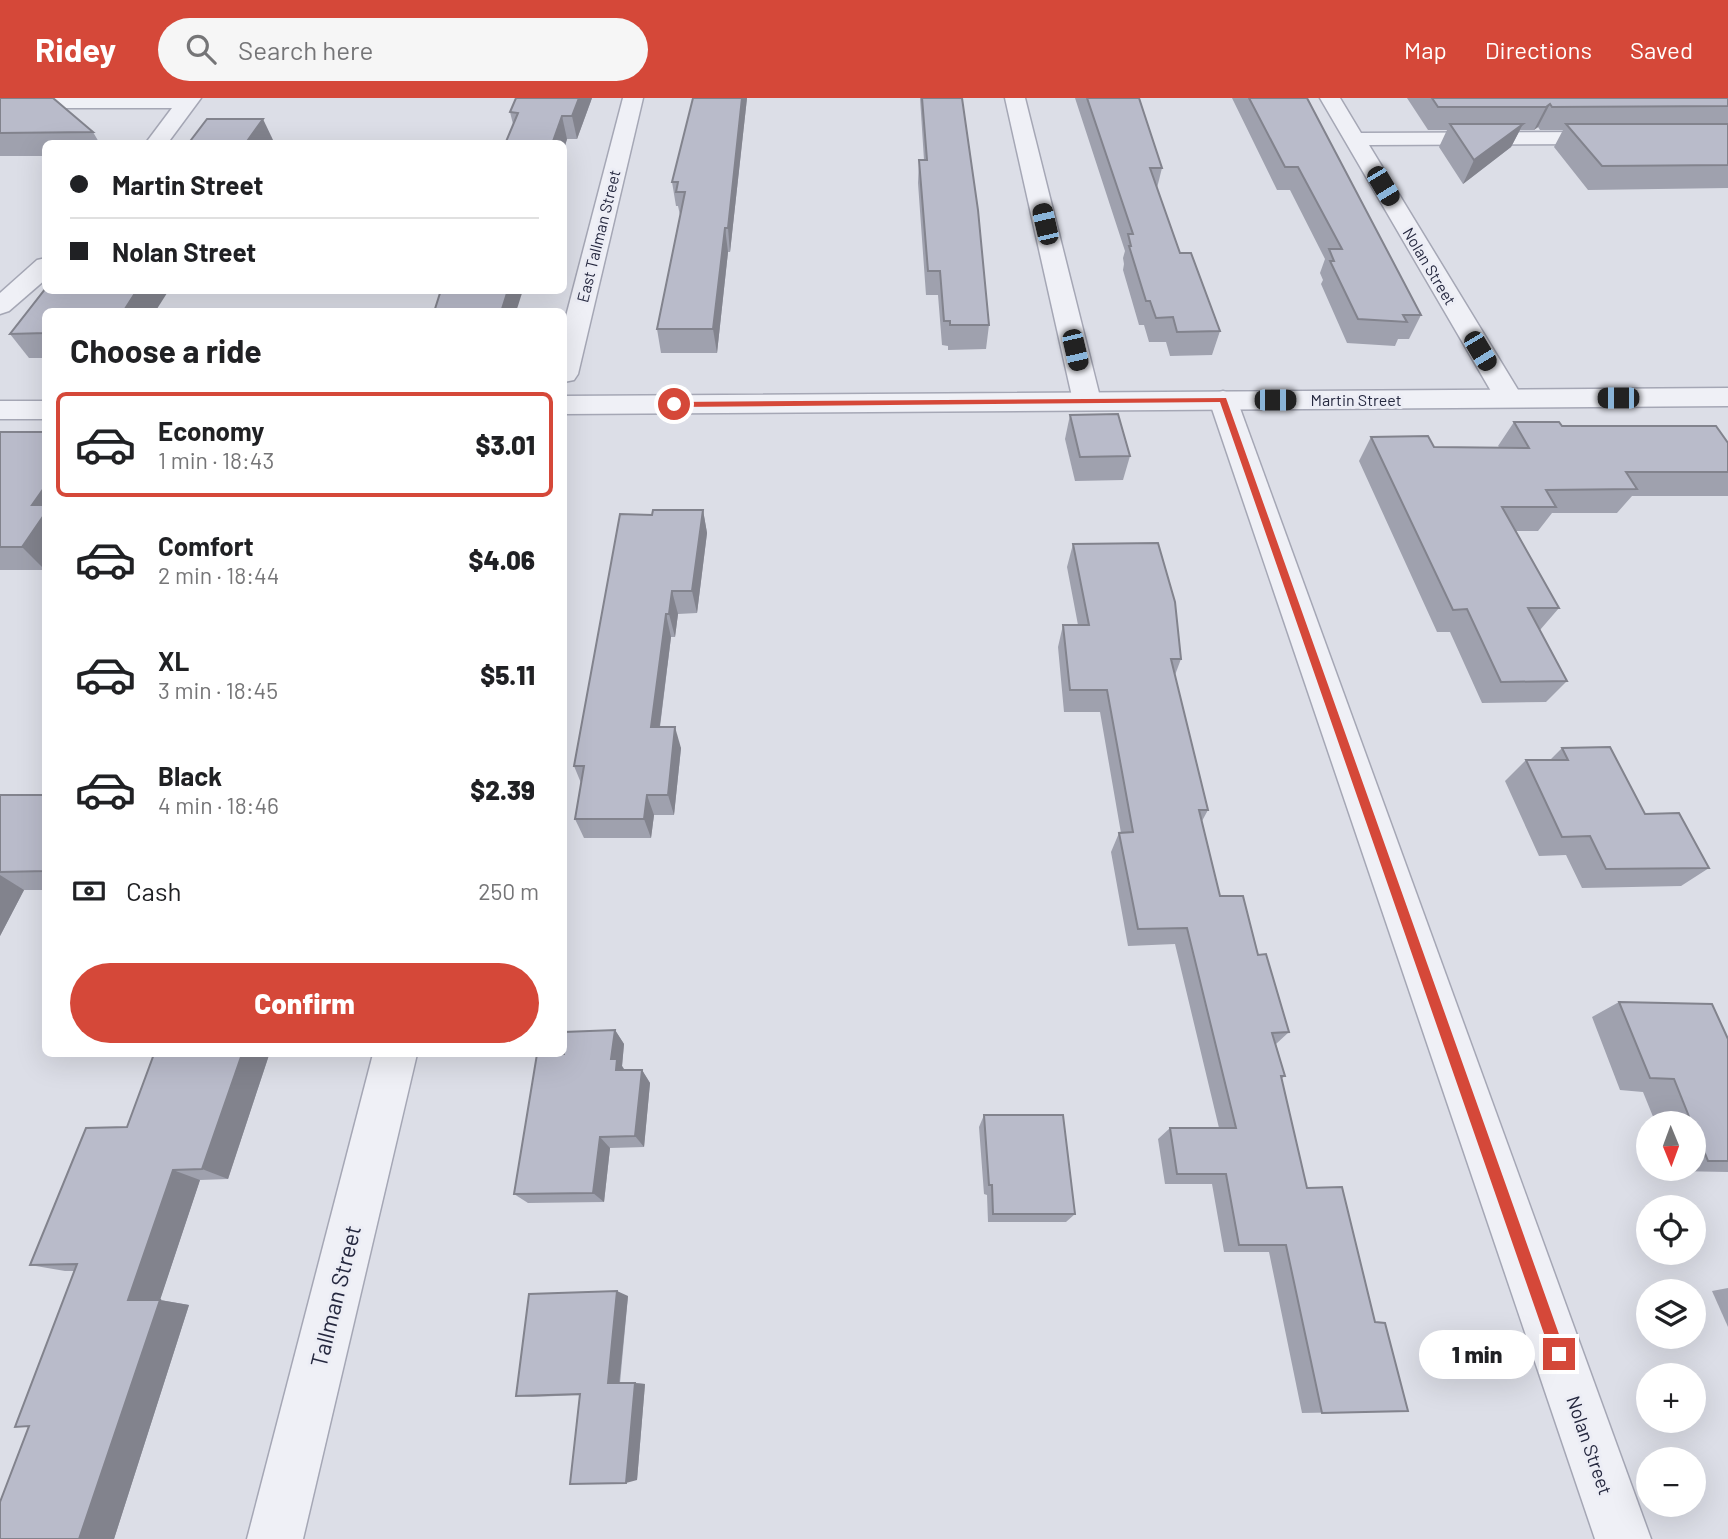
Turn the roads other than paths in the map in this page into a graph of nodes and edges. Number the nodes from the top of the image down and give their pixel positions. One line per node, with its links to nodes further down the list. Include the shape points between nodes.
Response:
1 (633, 98): 11 (street, East Tallman Street)
2 (1016, 98): 15 (street)
3 (1330, 98): 7 (street, Nolan Street)
4 (189, 100): 5 (street); 8 (street)
5 (0, 102)
6 (1631, 138): 7 (street)
7 (1355, 139): 13 (street, Nolan Street)
8 (158, 140)
9 (42, 269): 10 (street)
10 (0, 306)
11 (567, 362)
12 (1728, 397): 13 (street, Martin Street)
13 (1508, 398): 14 (street, Martin Street)
14 (1223, 400): 15 (street, Martin Street); 21 (street, Nolan Street)
15 (1087, 401): 16 (street, Martin Street)
16 (567, 405)
17 (0, 410): 18 (street)
18 (42, 410)
19 (394, 1057): 20 (street, Tallman Street)
20 (275, 1539)
21 (1623, 1539)

